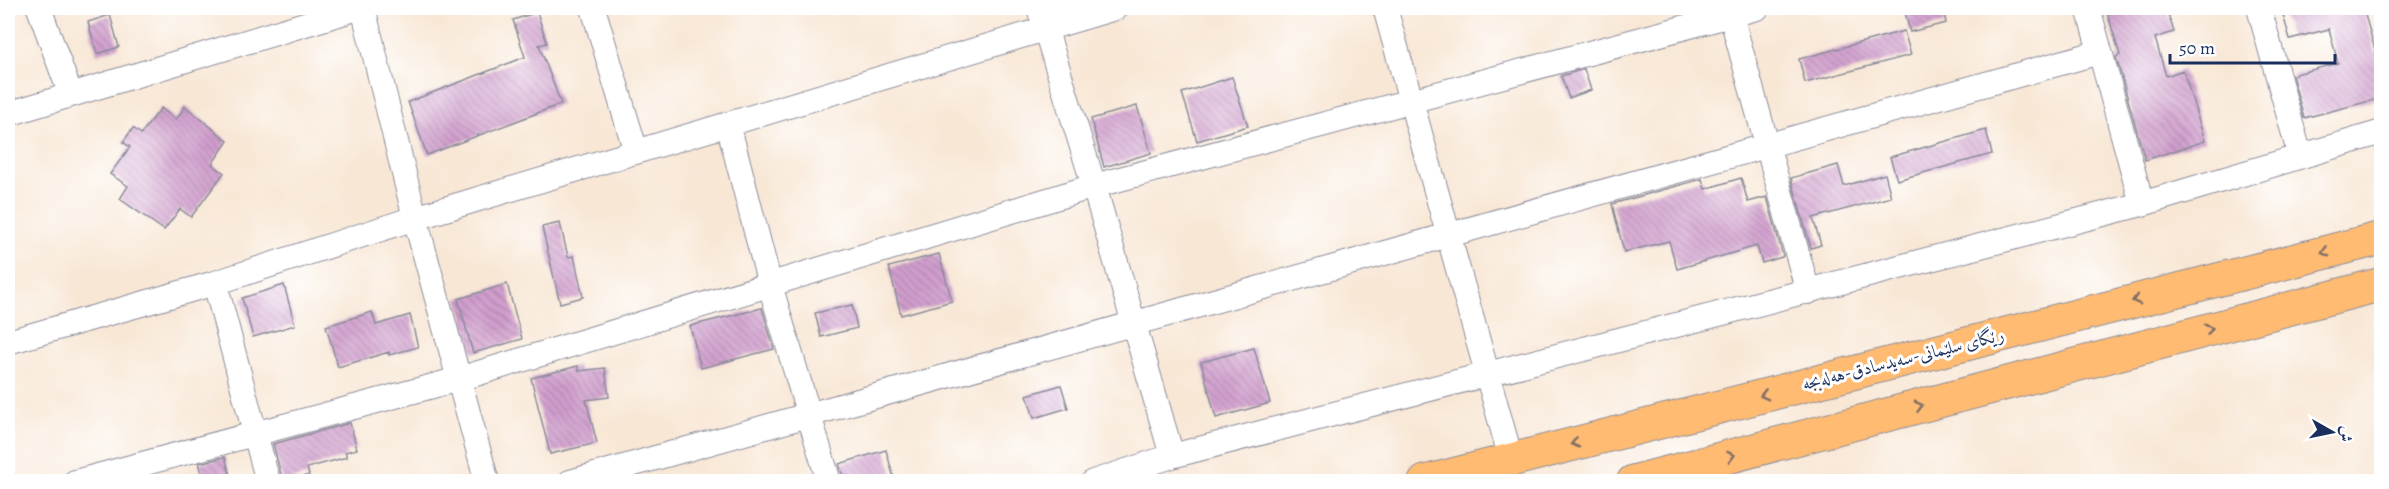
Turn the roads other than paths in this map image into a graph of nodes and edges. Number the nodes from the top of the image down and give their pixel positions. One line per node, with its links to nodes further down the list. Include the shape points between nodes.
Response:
1 (39, 8): 12 (street)
2 (361, 8): 12 (street); 22 (street)
3 (593, 8): 18 (street)
4 (1115, 8): 10 (street)
5 (1385, 8): 13 (street)
6 (1757, 8): 9 (street)
7 (2088, 8): 11 (street)
8 (2259, 8): 19 (street)
9 (1730, 12): 13 (street); 17 (street)
10 (1042, 18): 15 (street); 20 (street)
11 (2100, 52): 17 (street); 21 (street)
12 (70, 93): 14 (street)
13 (1412, 101): 20 (street); 23 (street)
14 (8, 114)
15 (728, 124): 18 (street); 27 (street)
16 (2382, 132): 19 (street)
17 (1766, 146): 23 (street); 28 (street)
18 (636, 152): 22 (street)
19 (2300, 156): 21 (street)
20 (1094, 186): 27 (street); 29 (street)
21 (2142, 204): 28 (street)
22 (416, 218): 25 (street); 32 (street)
23 (1450, 235): 29 (street); 31 (street)
24 (2382, 238): 36 (highway, رێگای سلێمانی-سەیدسادق-هەلەبجە, one-way to 36)
25 (215, 283): 30 (street); 34 (street)
26 (2382, 284): 44 (highway, one-way to 26)
27 (770, 285): 32 (street); 33 (street)
28 (1808, 292): 31 (street)
29 (1134, 323): 33 (street); 35 (street)
30 (9, 341)
31 (1487, 375): 35 (street); 36 (street)
32 (459, 379): 34 (street); 39 (street)
33 (809, 414): 40 (street); 41 (street)
34 (256, 435): 37 (street); 38 (street)
35 (1172, 456): 42 (street)
36 (1511, 459): 43 (highway, رێگای سلێمانی-سەیدسادق-هەلەبجە)
37 (75, 482)
38 (268, 482)
39 (487, 482)
40 (570, 482)
41 (829, 482)
42 (1093, 482)
43 (1425, 482)
44 (1633, 482)

